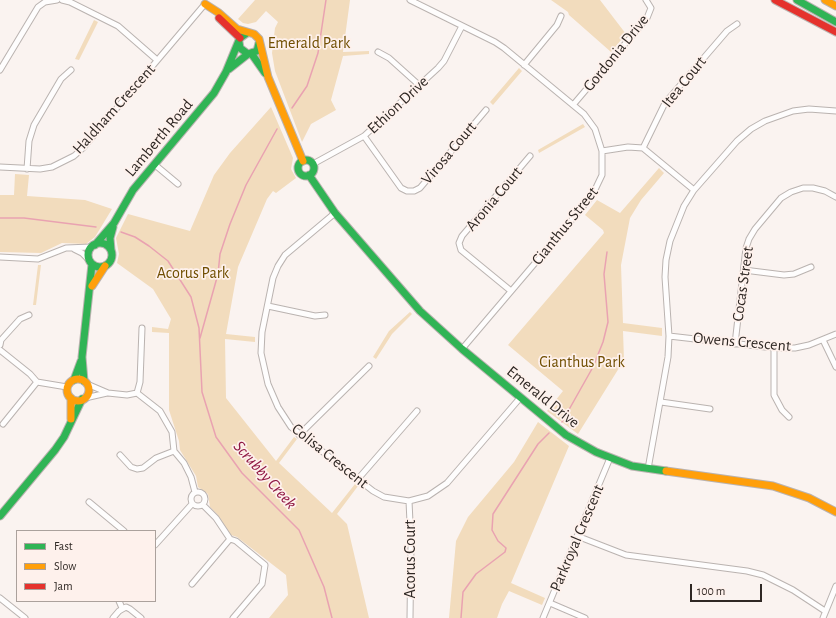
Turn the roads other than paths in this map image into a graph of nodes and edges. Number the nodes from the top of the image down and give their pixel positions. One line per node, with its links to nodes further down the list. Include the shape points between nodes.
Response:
1 (57, 0): 25 (street, via 45,2 38,7)
2 (62, 0): 23 (street, via 118,26)
3 (410, 0): 9 (street)
4 (646, 0): 30 (street, Gordonia Drive, via 651,8 647,18)
5 (775, 0): 14 (main road)
6 (797, 0): 12 (main road)
7 (825, 0): 10 (main road)
8 (202, 2): 17 (main road, via 237,29); 19 (main road); 23 (street, Haldham Crescent)
9 (421, 2): 15 (street)
10 (836, 6)
11 (561, 16): 24 (street, via 557,25)
12 (836, 22)
13 (737, 24): 34 (street, Itea Court, via 727,31 665,104)
14 (821, 25): 16 (main road); 18 (main road)
15 (462, 26): 24 (street, Cianthus Street, via 495,42); 29 (street, Ethion Drive, via 444,61)
16 (836, 32)
17 (247, 33): 19 (main road); 20 (main road, via 257,36)
18 (836, 36)
19 (239, 40): 22 (main road, via 240,48); 27 (main road, Lamberth Road)
20 (260, 42): 22 (main road, via 256,51); 28 (main road)
21 (378, 52): 29 (street, via 389,58)
22 (250, 54): 27 (main road, Lamberth Road); 28 (main road)
23 (158, 60): 41 (street, Haldham Crescent, via 74,156 52,167)
24 (524, 65): 30 (street, Cianthus Street)
25 (0, 70)
26 (71, 70): 41 (street, via 61,79 34,125 29,141)
27 (226, 72): 38 (main road, Lamberth Road, via 206,102)
28 (268, 77): 37 (main road)
29 (419, 86): 33 (street, Ethion Drive)
30 (573, 105): 35 (street, Cianthus Street, via 592,123)
31 (486, 110): 33 (street, Virosa Court, via 420,188 414,191 401,188)
32 (836, 112): 44 (street, Owens Crescent, via 809,109 793,111 765,121 737,141)
33 (364, 136): 39 (street, Ethion Drive)
34 (643, 148): 35 (street, via 628,147); 44 (street)
35 (602, 151): 57 (street, Cianthus Street, via 602,175 592,196)
36 (530, 156): 57 (street, Aronia Court, via 462,236 459,243 461,250)
37 (303, 160): 39 (main road); 42 (main road, via 299,164 299,171 302,175)
38 (154, 164): 43 (street); 47 (main road, Lamberth Road, via 133,190)
39 (313, 164): 42 (main road, via 314,169)
40 (0, 167): 41 (street, Haldham Crescent)
41 (27, 169)
42 (310, 174): 46 (main road, Emerald Drive)
43 (178, 184)
44 (694, 190): 63 (street, Owens Crescent, via 676,223 670,241 664,277)
45 (836, 198): 55 (street, Cocas Street, via 825,192 803,188 781,198 749,239)
46 (335, 213): 58 (street, Colisa Crescent, via 285,255 273,278); 68 (main road, Emerald Drive, via 416,307)
47 (114, 223): 48 (main road, Lamberth Road); 50 (main road, Lamberth Road, via 110,238)
48 (93, 246): 49 (street); 50 (main road, via 105,244); 52 (main road, Lamberth Road, via 88,254)
49 (73, 248): 51 (street, via 66,248 38,259); 52 (street)
50 (112, 252): 53 (main road, Lamberth Road, via 112,259)
51 (0, 257)
52 (91, 262): 53 (main road, via 98,267); 56 (main road, Lamberth Road)
53 (105, 266): 56 (main road, Lamberth Road)
54 (811, 267): 55 (street, via 784,275)
55 (744, 270): 65 (street, Cocas Street)
56 (90, 290): 70 (main road, Lamberth Road)
57 (511, 291): 68 (street, Cianthus Street)
58 (268, 306): 60 (street, via 315,316); 88 (street, Colisa Crescent, via 261,340 263,366 278,407 284,418)
59 (30, 315): 66 (street, via 20,319 1,340)
60 (326, 315)
61 (142, 328): 78 (street, via 140,382)
62 (836, 334): 64 (street, Owens Crescent)
63 (669, 336): 65 (street, Owens Crescent); 82 (street, Owens Crescent)
64 (823, 340): 67 (street, Owens Crescent, via 795,348); 72 (street)
65 (735, 344): 67 (street, Owens Crescent)
66 (0, 345)
67 (774, 348): 85 (street, via 774,394 782,410)
68 (462, 349): 80 (main road, Emerald Drive)
69 (0, 350): 74 (street)
70 (82, 357): 73 (main road, Lamberth Road); 75 (main road, Lamberth Road)
71 (369, 366): 88 (street)
72 (836, 367)
73 (74, 380): 75 (main road); 76 (main road, Lamberth Road)
74 (37, 382): 76 (street); 87 (street)
75 (86, 383): 77 (street); 81 (main road, Lamberth Road, via 88,392)
76 (67, 387): 79 (main road)
77 (108, 393): 78 (street); 81 (street)
78 (137, 393): 89 (street, via 166,419 172,432)
79 (71, 398): 81 (main road); 86 (main road)
80 (520, 398): 91 (main road, Emerald Drive, via 566,435); 95 (street, Colisa Crescent, via 447,483 428,496)
81 (83, 399): 86 (main road, Lamberth Road)
82 (661, 402): 83 (street); 92 (street, Owens Crescent)
83 (710, 409)
84 (417, 411): 93 (street)
85 (789, 417)
86 (71, 423): 100 (main road, Lamberth Road, via 55,450)
87 (3, 424)
88 (300, 435): 93 (street, Colisa Crescent)
89 (174, 451): 90 (street, via 137,469 130,467); 94 (street, via 184,462)
90 (120, 455)
91 (610, 458): 92 (main road, Emerald Drive); 102 (street, Parkroyal Crescent)
92 (648, 469): 99 (main road, Emerald Drive, via 773,486 809,498)
93 (358, 479): 95 (street, Colisa Crescent, via 384,497)
94 (195, 492): 97 (street, via 191,497); 98 (street, via 205,496)
95 (409, 501): 116 (street, Acorus Court)
96 (89, 502): 101 (street)
97 (192, 504): 98 (street); 104 (street)
98 (203, 505): 103 (street)
99 (836, 512)
100 (0, 516)
101 (123, 530)
102 (577, 536): 109 (street, Parkroyal Crescent); 111 (street, via 626,554 763,575 793,590)
103 (230, 538): 105 (street); 115 (street, via 265,565 262,584)
104 (156, 544)
105 (192, 584)
106 (836, 586): 111 (street)
107 (0, 598): 112 (street)
108 (119, 602): 110 (street)
109 (550, 603): 117 (street, Parkroyal Crescent); 118 (street)
110 (122, 608): 113 (street); 114 (street, via 130,609)
111 (825, 611): 119 (street)
112 (25, 618)
113 (113, 618)
114 (141, 618)
115 (233, 618)
116 (410, 618)
117 (543, 618)
118 (585, 618)
119 (823, 618)

